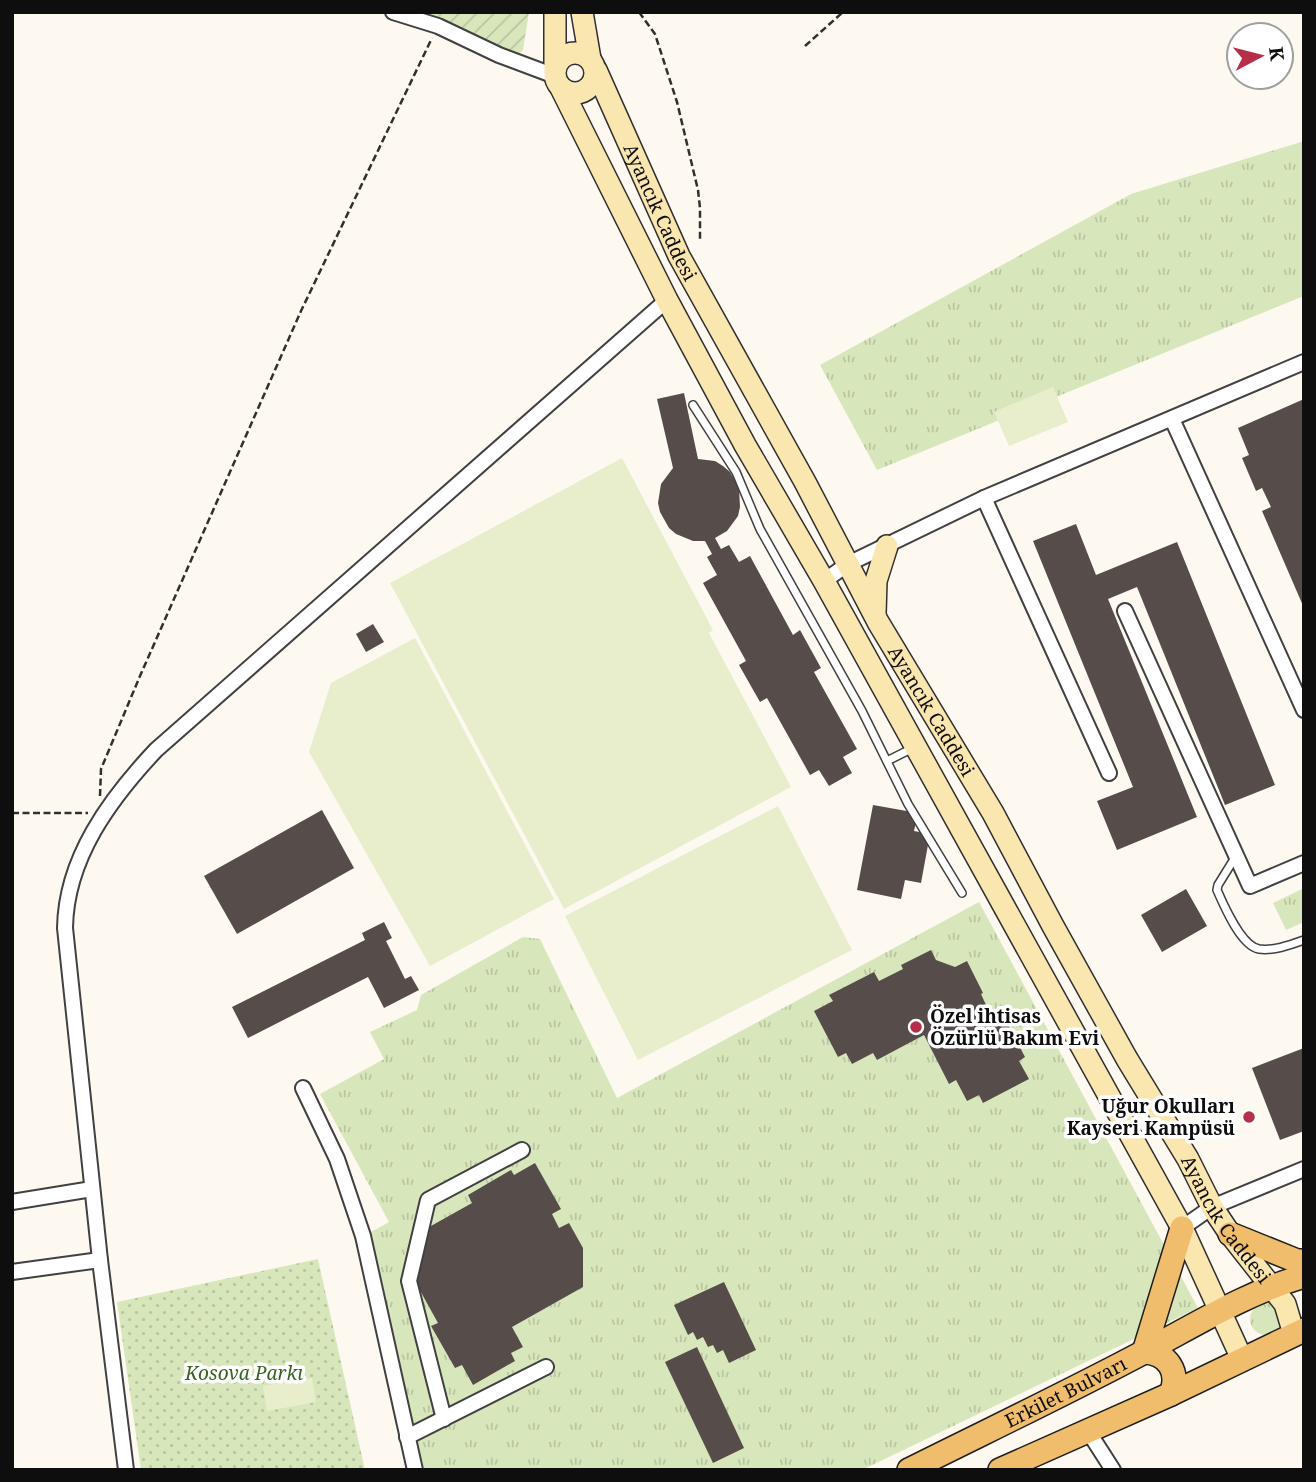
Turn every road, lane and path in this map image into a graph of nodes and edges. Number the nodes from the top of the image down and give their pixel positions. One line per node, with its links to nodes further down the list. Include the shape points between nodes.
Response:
1 (393, 12): 6 (street)
2 (555, 12): 9 (street, Ayancık Caddesi)
3 (582, 12): 8 (street, Ayancık Caddesi)
4 (639, 12): 10 (path, via 655,34 677,102 698,190)
5 (844, 12): 7 (path)
6 (438, 26): 9 (street); 26 (path, via 301,311 109,748 99,778)
7 (805, 46)
8 (593, 65): 9 (street, via 585,55 572,53 561,59); 9 (street, via 593,83 584,92 572,94); 17 (street, Ayancık Caddesi, via 679,256)
9 (557, 78): 11 (street, Ayancık Caddesi)
10 (700, 239)
11 (667, 300): 18 (street, Ayancık Caddesi); 26 (street, via 156,750)
12 (1304, 362): 14 (street)
13 (693, 405): 23 (lane, via 736,472 761,529)
14 (1172, 418): 15 (street); 21 (street)
15 (984, 498): 16 (street); 24 (street)
16 (887, 546): 17 (street); 20 (street, via 876,581)
17 (848, 564): 18 (street); 20 (street, Ayancık Caddesi)
18 (824, 581): 22 (street, Ayancık Caddesi)
19 (1125, 611): 27 (street)
20 (875, 616): 36 (street, Ayancık Caddesi, via 993,813)
21 (1304, 710)
22 (915, 746): 23 (lane); 37 (street, Ayancık Caddesi)
23 (887, 761): 29 (lane)
24 (1109, 773)
25 (12, 813): 26 (path)
26 (105, 813): 34 (street, via 77,865 65,911)
27 (1236, 856): 28 (street, via 1250,886); 30 (lane, via 1217,890 1241,935 1256,948)
28 (1304, 863)
29 (962, 893)
30 (1304, 940)
31 (303, 1088): 52 (street, via 337,1159 363,1236)
32 (522, 1150): 50 (street, via 428,1200 409,1281)
33 (1304, 1169): 36 (street)
34 (92, 1189): 35 (street); 39 (street)
35 (12, 1202)
36 (1212, 1207): 37 (street); 38 (street, Ayancık Caddesi)
37 (1182, 1228): 44 (street, Ayancık Caddesi); 46 (main road)
38 (1230, 1234): 40 (main road); 43 (street, Ayancık Caddesi)
39 (100, 1260): 41 (street); 53 (street)
40 (1304, 1261)
41 (12, 1272)
42 (1304, 1276): 43 (main road)
43 (1270, 1286): 44 (main road, Erkilet Bulvarı); 45 (street, Ayancık Caddesi)
44 (1219, 1310): 46 (main road, Erkilet Bulvarı); 47 (street, Ayancık Caddesi)
45 (1299, 1332): 47 (main road)
46 (1144, 1352): 49 (main road, via 1159,1355 1170,1365 1175,1379); 55 (main road, Erkilet Bulvarı)
47 (1242, 1359): 49 (main road)
48 (547, 1367): 50 (street)
49 (1171, 1394): 51 (main road)
50 (444, 1419): 52 (street)
51 (1088, 1431): 56 (main road); 57 (street)
52 (407, 1437): 54 (street)
53 (126, 1470)
54 (415, 1470)
55 (908, 1470)
56 (1000, 1470)
57 (1113, 1470)

